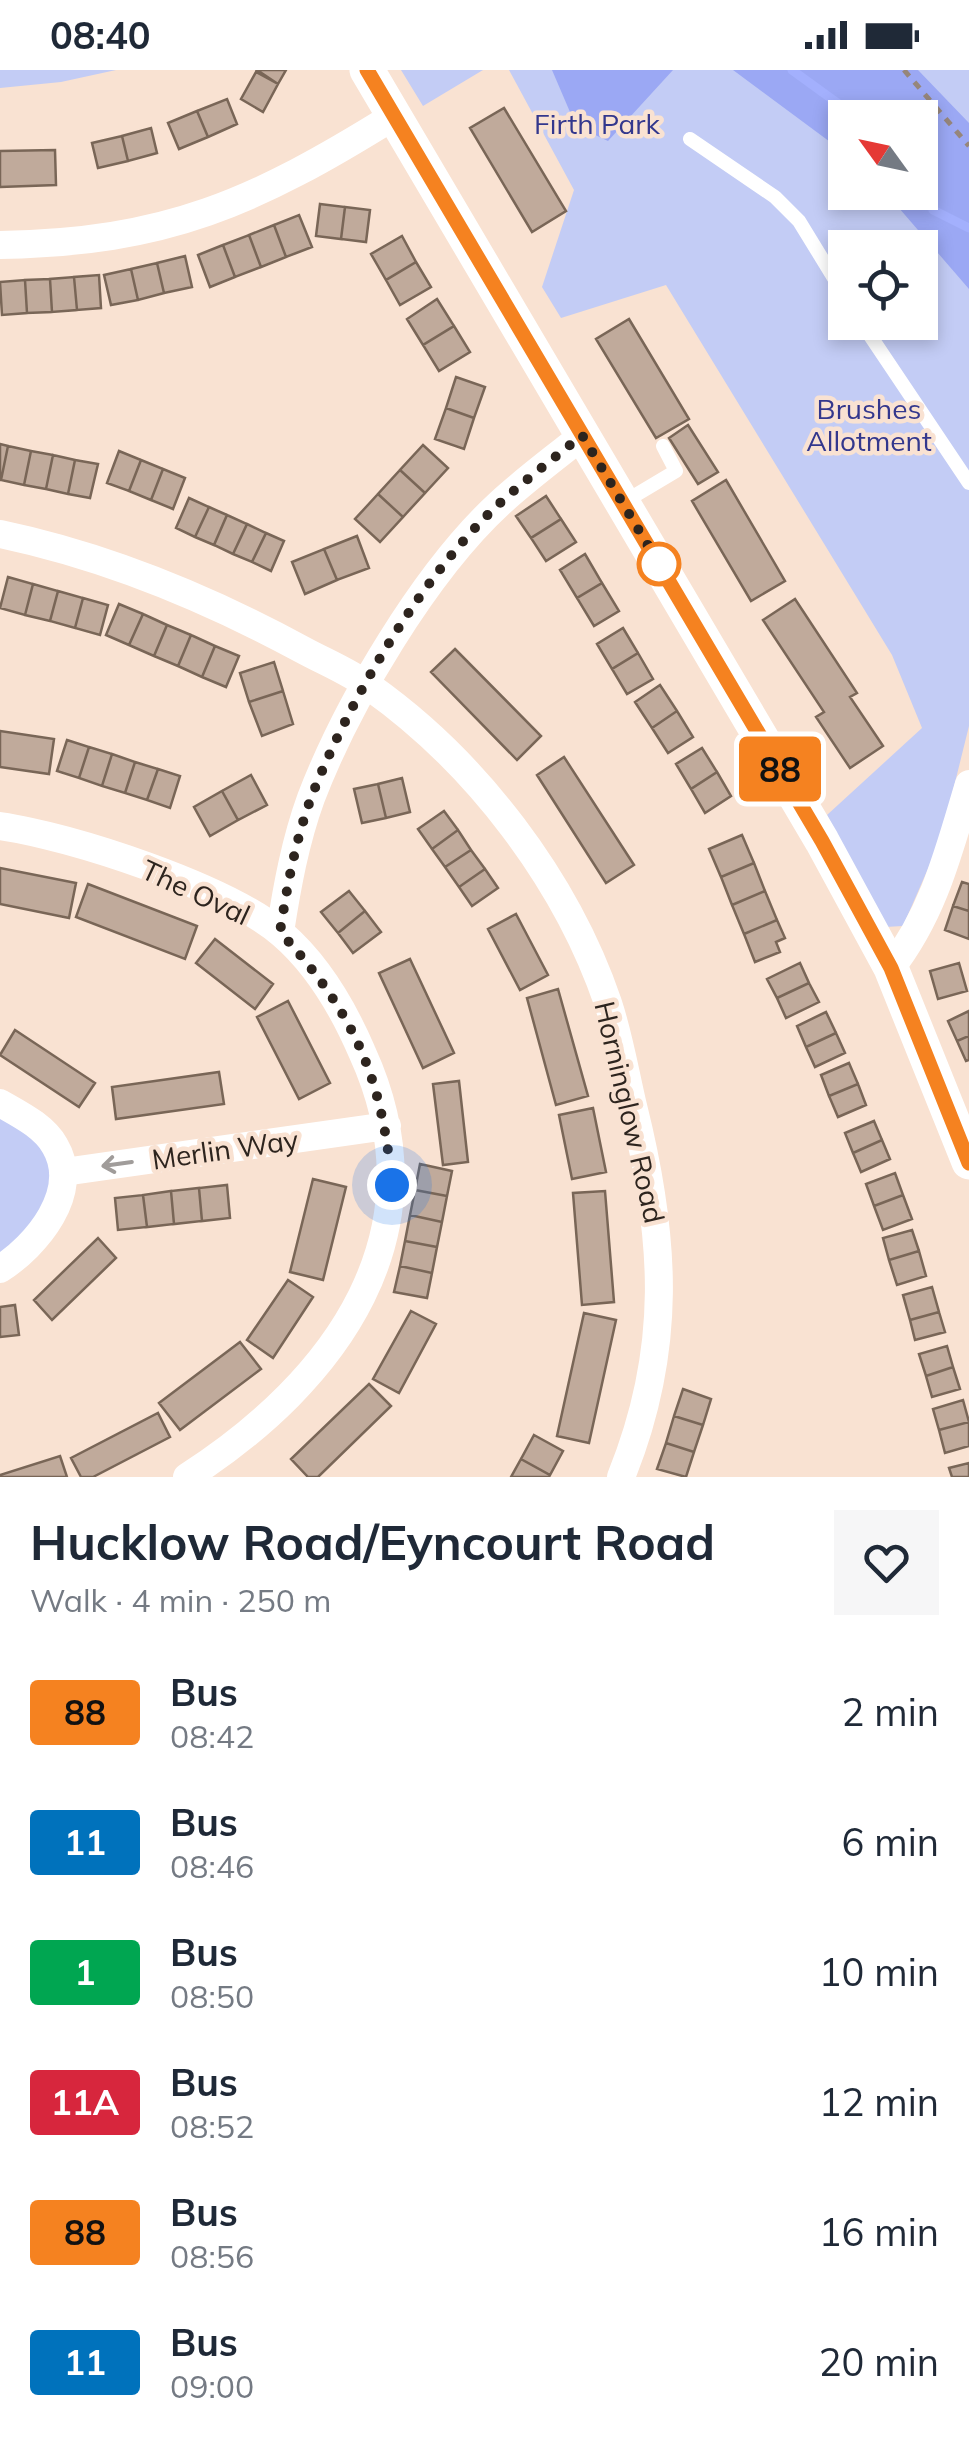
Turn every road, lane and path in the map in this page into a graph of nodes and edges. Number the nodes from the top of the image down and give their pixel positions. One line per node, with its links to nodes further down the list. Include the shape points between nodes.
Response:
1 (367, 70): 3 (street)
2 (904, 70): 5 (path)
3 (394, 116): 6 (street, via 312,167 219,211 141,233); 9 (street)
4 (690, 139): 7 (lane, via 799,221)
5 (969, 146)
6 (0, 245)
7 (828, 268)
8 (873, 340): 11 (lane)
9 (582, 435): 12 (street); 14 (street, via 498,505 444,566)
10 (664, 446): 12 (lane, via 676,471)
11 (969, 483)
12 (622, 502): 18 (street)
13 (0, 534): 14 (street, Horninglow Road, via 161,583 256,624)
14 (368, 685): 17 (street, via 311,798); 25 (street, Horninglow Road, via 432,737 523,839 568,914 608,1002 660,1233 653,1377)
15 (969, 784): 18 (street, via 918,933)
16 (0, 826): 17 (street, The Oval, via 106,853 196,886)
17 (280, 932): 20 (street, The Oval, via 323,979 350,1026 372,1072)
18 (891, 968): 21 (street)
19 (0, 1103): 22 (street, via 55,1145)
20 (386, 1126): 22 (street, Merlin Way, one-way to 22); 24 (street, The Oval, via 392,1185 379,1252 337,1342 246,1439)
21 (969, 1162)
22 (64, 1172): 23 (street, via 46,1224 26,1252)
23 (0, 1270)
24 (187, 1477)
25 (620, 1477)

